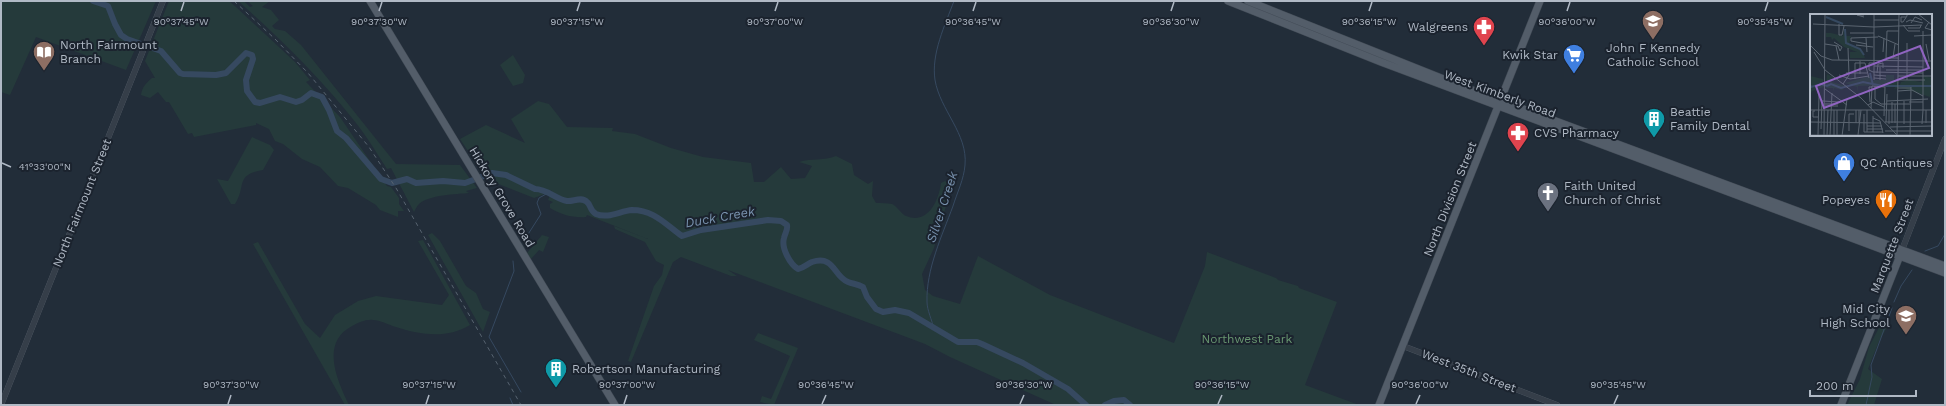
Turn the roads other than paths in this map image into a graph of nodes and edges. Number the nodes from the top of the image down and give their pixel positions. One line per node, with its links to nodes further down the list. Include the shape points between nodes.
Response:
1 (163, 1): 12 (street, North Fairmount Street)
2 (370, 1): 13 (main road, Hickory Grove Road)
3 (1228, 1): 6 (main road, West Kimberly Road, via 1381,62)
4 (1248, 1): 6 (main road, West Kimberly Road)
5 (1540, 1): 6 (main road, North Division Street)
6 (1500, 102): 8 (main road, West Kimberly Road); 11 (main road, North Division Street)
7 (1945, 139): 8 (street, Marquette Street)
8 (1901, 253): 9 (main road, West Kimberly Road); 10 (main road, West Kimberly Road); 16 (main road, Marquette Street)
9 (1945, 266)
10 (1945, 273)
11 (1403, 346): 14 (main road, North Division Street); 15 (street, West 35th Street)
12 (2, 405)
13 (615, 405)
14 (1380, 405)
15 (1557, 405)
16 (1841, 405)

